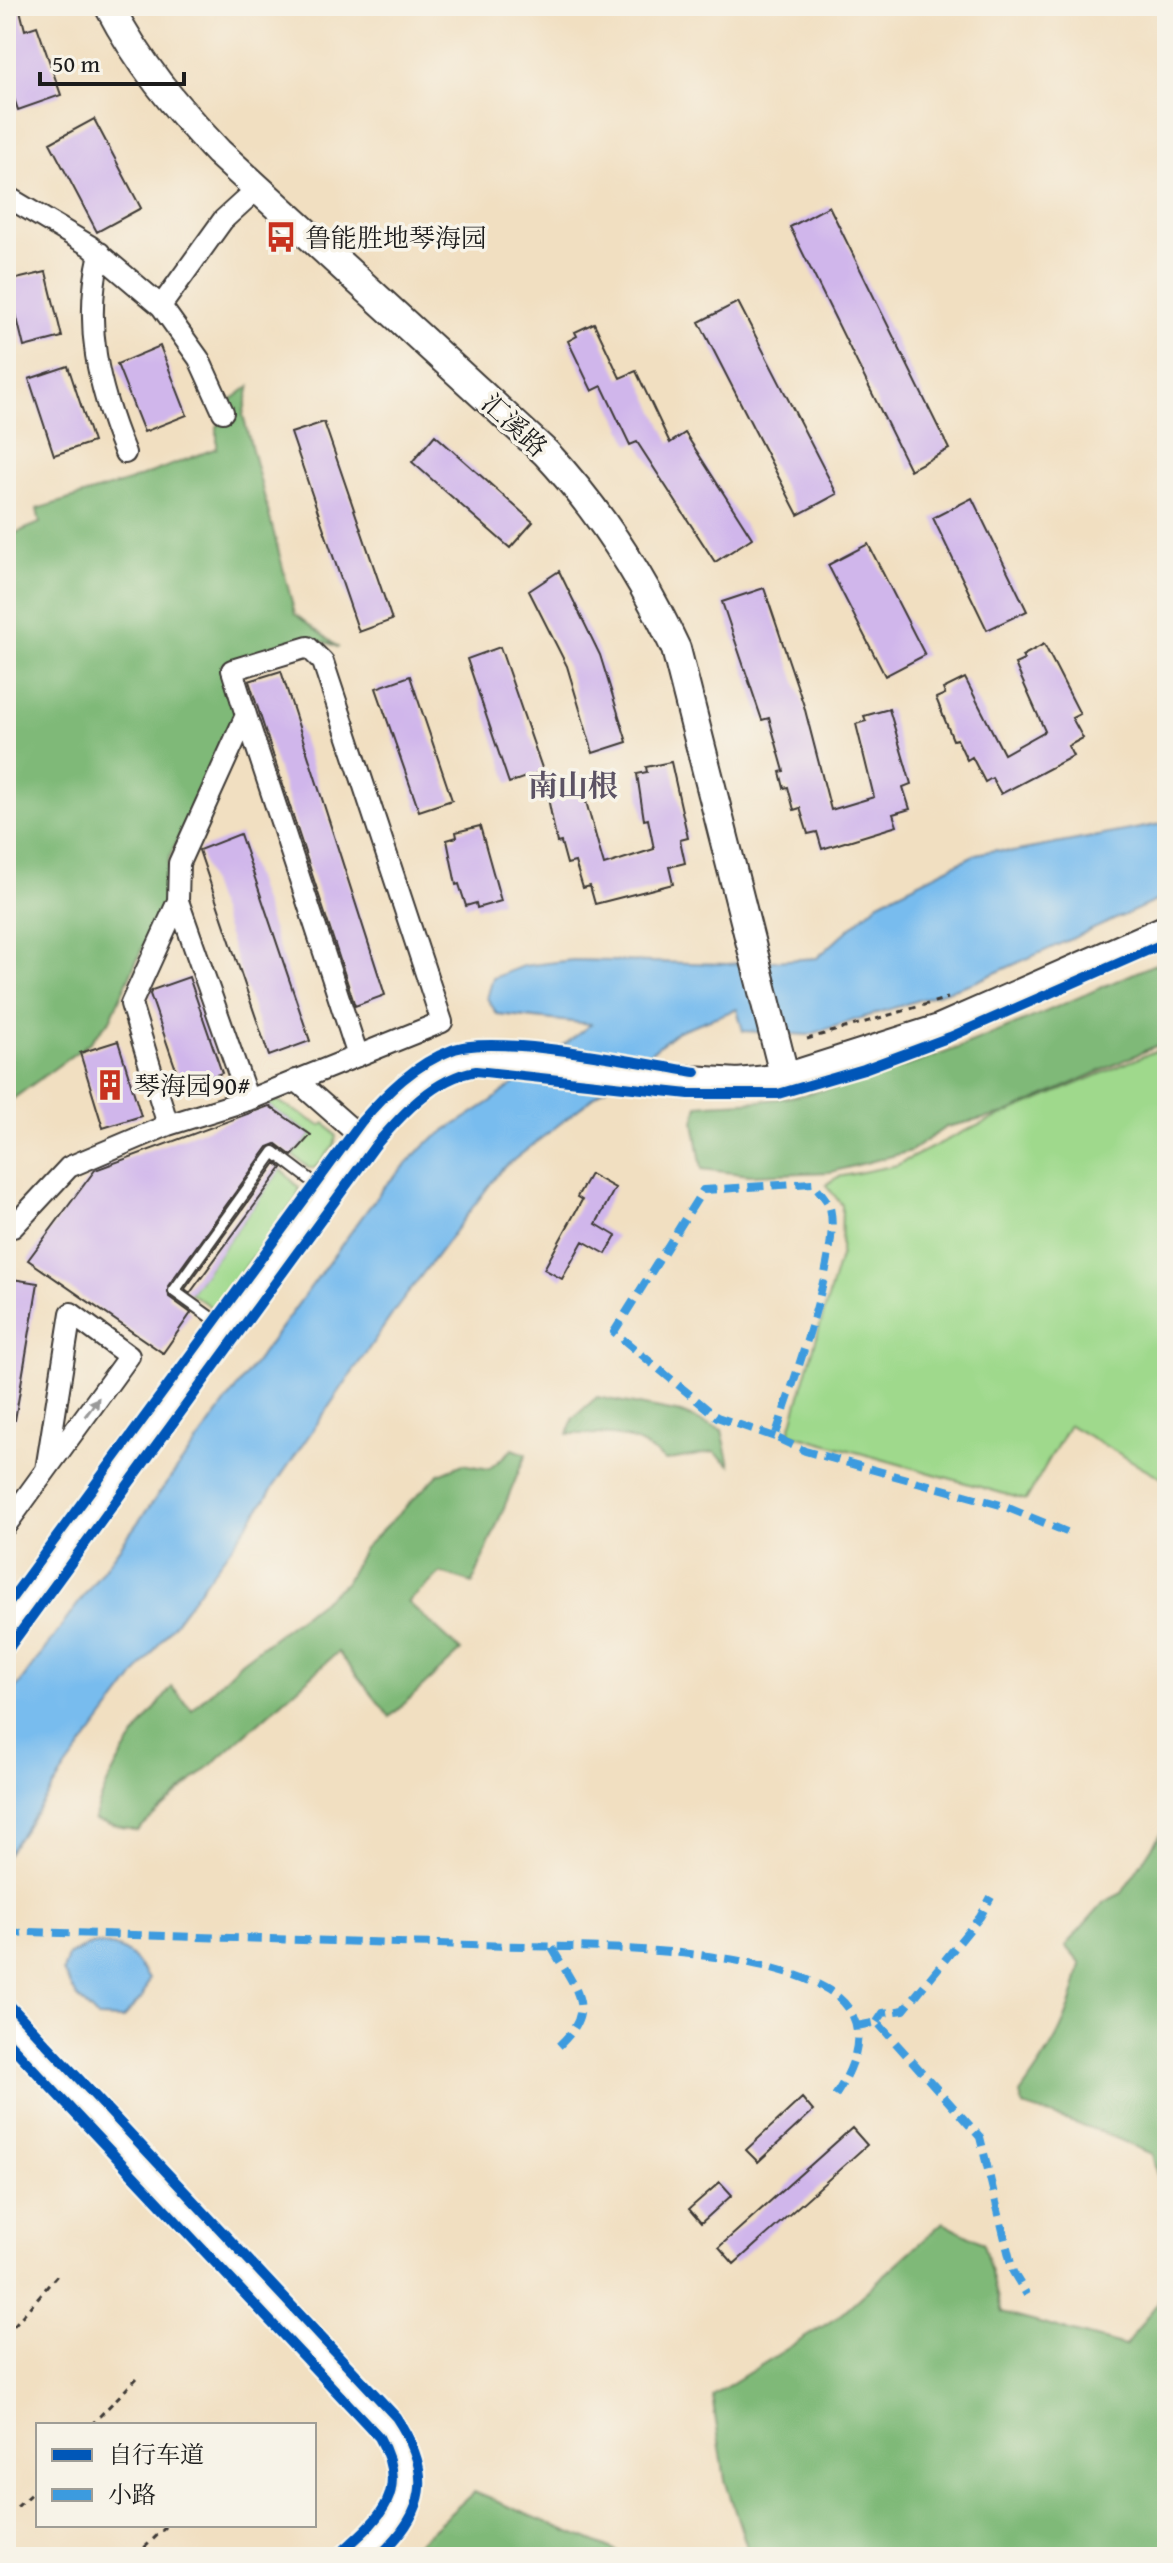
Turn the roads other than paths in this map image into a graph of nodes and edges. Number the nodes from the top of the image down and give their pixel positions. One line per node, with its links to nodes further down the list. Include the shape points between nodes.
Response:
1 (109, 6): 2 (street, 汇溪路, via 131,47 179,111)
2 (258, 188): 5 (street, via 223,220); 12 (street, 汇溪路, via 546,453 583,493 649,592 676,649)
3 (7, 195): 4 (street)
4 (100, 253): 5 (street); 7 (street, via 92,285 92,336 97,371)
5 (161, 306): 6 (street, via 199,359)
6 (223, 412)
7 (125, 453)
8 (246, 715): 9 (street, via 179,863); 11 (street); 11 (street, via 232,670 308,647 323,662 442,1022)
9 (178, 901): 14 (street); 15 (street, via 131,1004)
10 (1167, 929): 12 (street, via 939,1029)
11 (358, 1056): 13 (street)
12 (785, 1078): 16 (street, via 738,1083 524,1059 466,1060 437,1070 393,1102)
13 (296, 1080): 14 (street); 16 (street)
14 (248, 1100): 15 (street)
15 (168, 1125): 18 (street, via 69,1167)
16 (363, 1139): 17 (street)
17 (325, 1190): 19 (street); 19 (lane, via 274,1152 174,1291)
18 (8, 1229)
19 (226, 1328): 22 (street)
20 (46, 1470): 20 (street, one-way to 20, via 129,1356 71,1313 56,1407); 21 (street)
21 (6, 1525)
22 (6, 1629)
23 (6, 2018): 24 (street, via 393,2433 405,2471 403,2500 388,2528)
24 (356, 2557)

